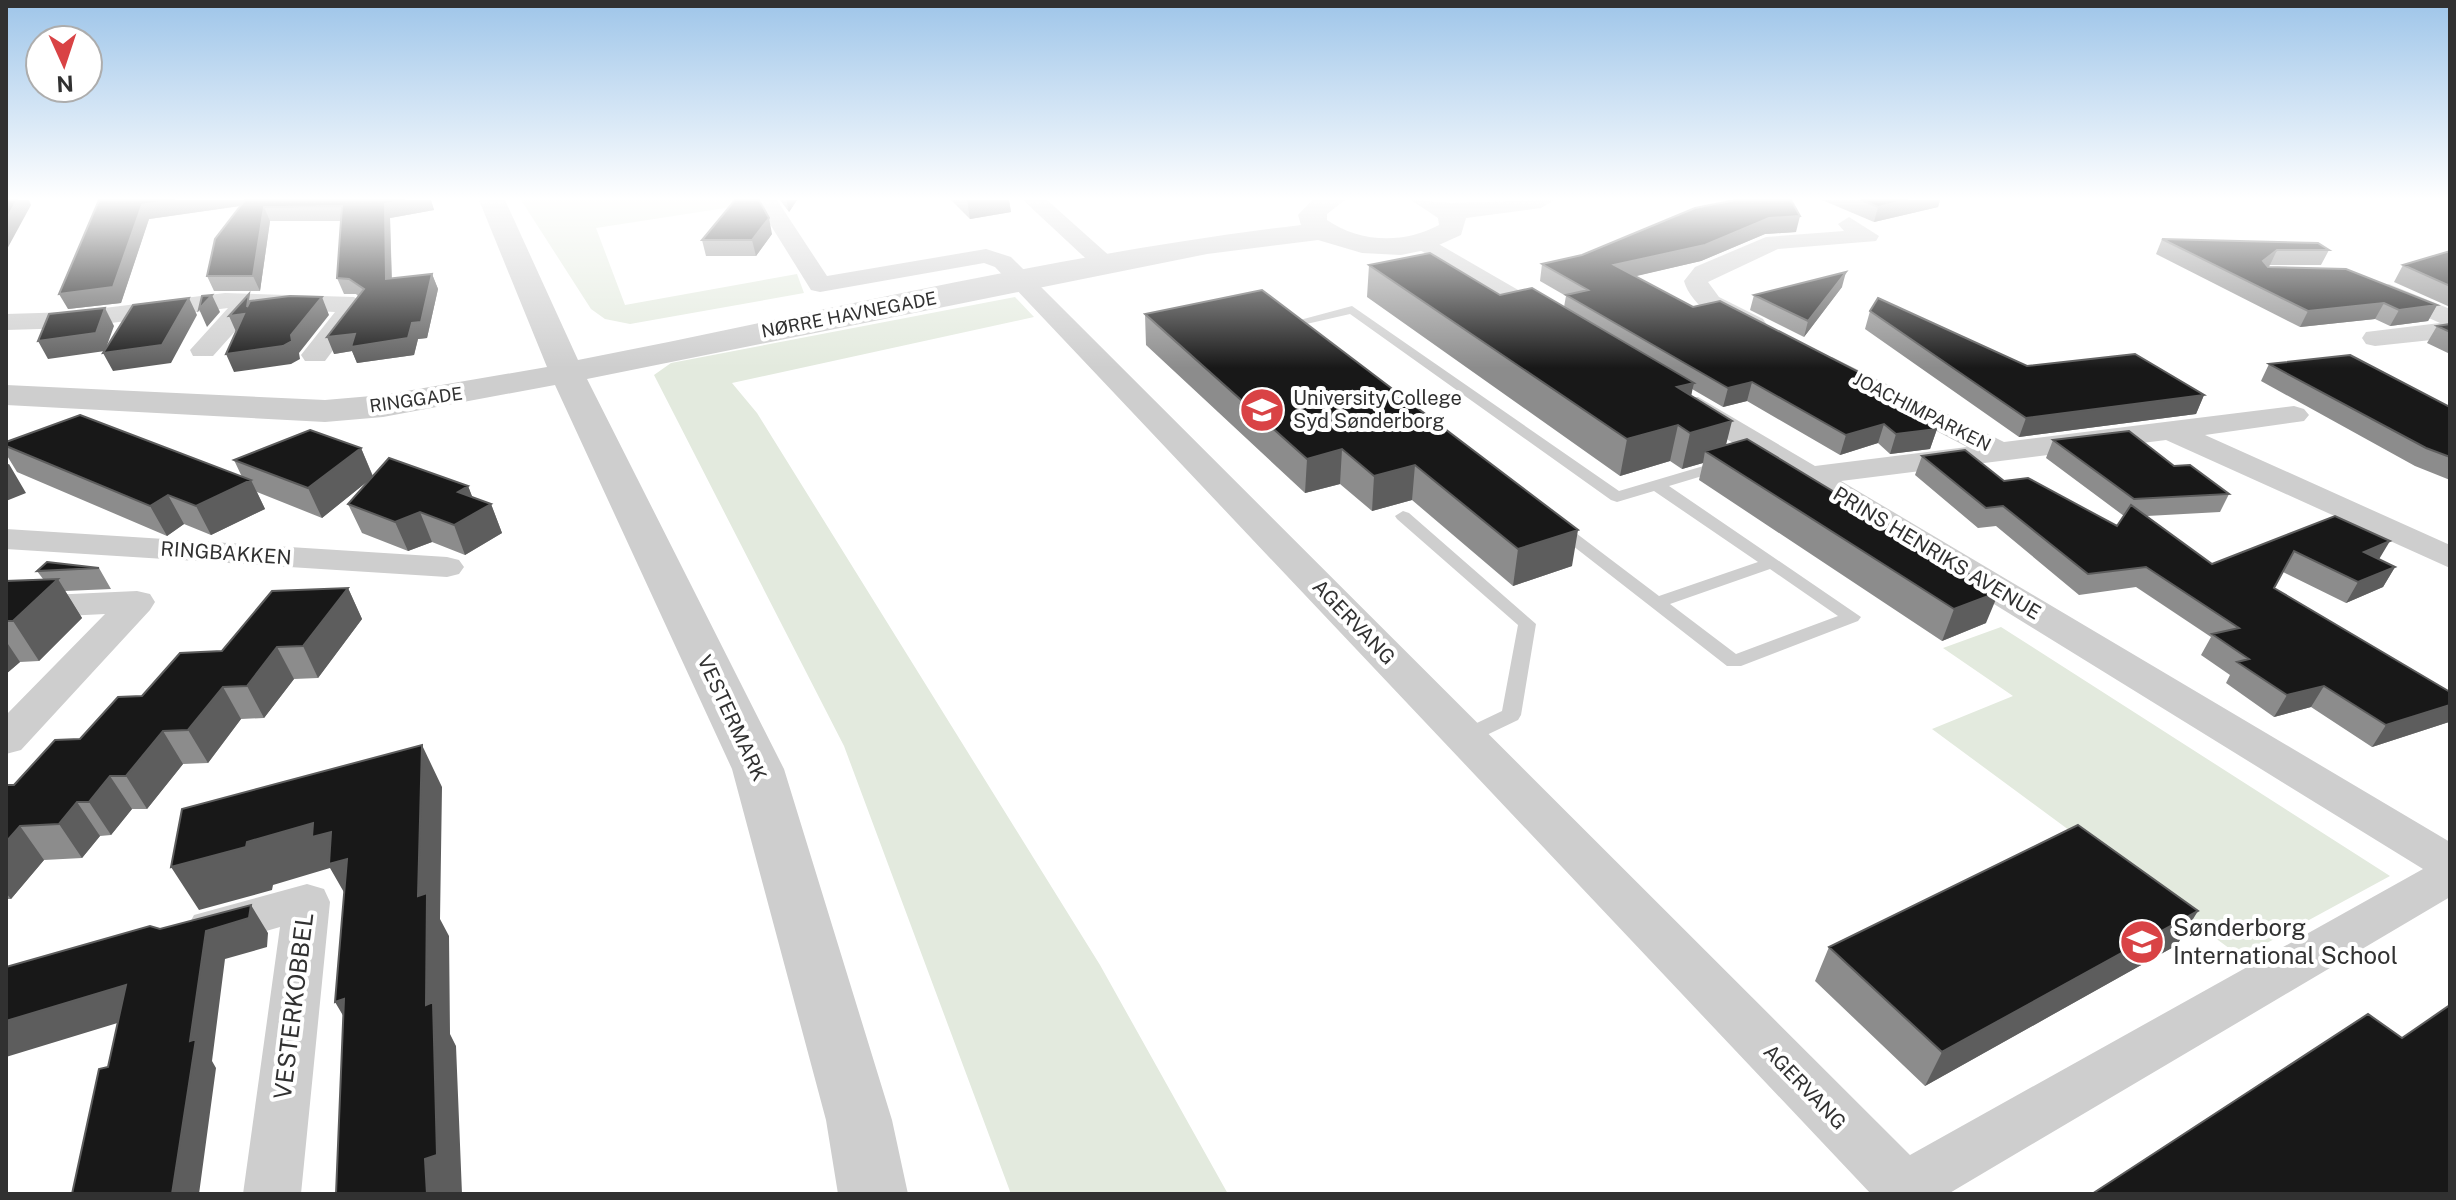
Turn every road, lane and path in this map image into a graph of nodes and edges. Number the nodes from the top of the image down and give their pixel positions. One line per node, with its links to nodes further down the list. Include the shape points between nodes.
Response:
1 (516, 256): 22 (street, VESTERMARK)
2 (802, 256): 4 (street, AGERVANG, via 820,285)
3 (986, 256): 10 (street, AGERVANG)
4 (986, 256)
5 (1096, 256): 9 (street)
6 (1122, 256): 9 (street, NØRRE HAVNEGADE)
7 (1446, 256): 15 (street)
8 (1741, 256): 16 (street, via 1704,272 1696,281 1697,290 1706,300)
9 (1099, 259): 10 (street, NØRRE HAVNEGADE)
10 (1016, 274): 22 (street, NØRRE HAVNEGADE); 39 (street, AGERVANG)
11 (2366, 284): 13 (street)
12 (249, 301): 14 (street, via 185,304 44,325); 19 (street); 21 (street, via 354,305)
13 (2448, 318): 17 (street)
14 (6, 322)
15 (1571, 331)
16 (1776, 336)
17 (2375, 338)
18 (1317, 343): 30 (lane, via 1292,324 1352,310 1617,497)
19 (203, 350)
20 (1804, 351): 28 (street, JOACHIMPARKEN)
21 (315, 355)
22 (562, 364): 24 (street, RINGGADE, via 383,406 325,411); 46 (street, VESTERMARK, via 758,769 859,1120)
23 (1663, 387): 27 (street, PRINS HENRIKS AVENUE)
24 (6, 395)
25 (2294, 415): 26 (street, JOACHIMPARKEN)
26 (2170, 430): 28 (street, JOACHIMPARKEN); 34 (street)
27 (1768, 451): 29 (street, PRINS HENRIKS AVENUE); 30 (lane)
28 (2000, 452): 29 (street, JOACHIMPARKEN)
29 (1809, 476): 41 (street, PRINS HENRIKS AVENUE)
30 (1656, 485): 35 (lane)
31 (1403, 516): 39 (lane, via 1527,624 1511,715)
32 (1543, 516): 37 (lane)
33 (6, 539): 36 (street, RINGBAKKEN)
34 (2450, 558)
35 (1771, 563): 37 (lane); 37 (lane, via 1852,617 1734,662)
36 (447, 567)
37 (1657, 603)
38 (6, 608): 40 (street, via 137,602)
39 (1465, 737): 44 (street, AGERVANG)
40 (6, 740)
41 (2450, 864)
42 (2450, 875): 44 (street, AGERVANG)
43 (179, 936): 45 (street, VESTERKOBBEL, via 307,902)
44 (1907, 1191)
45 (272, 1194)
46 (873, 1194)

